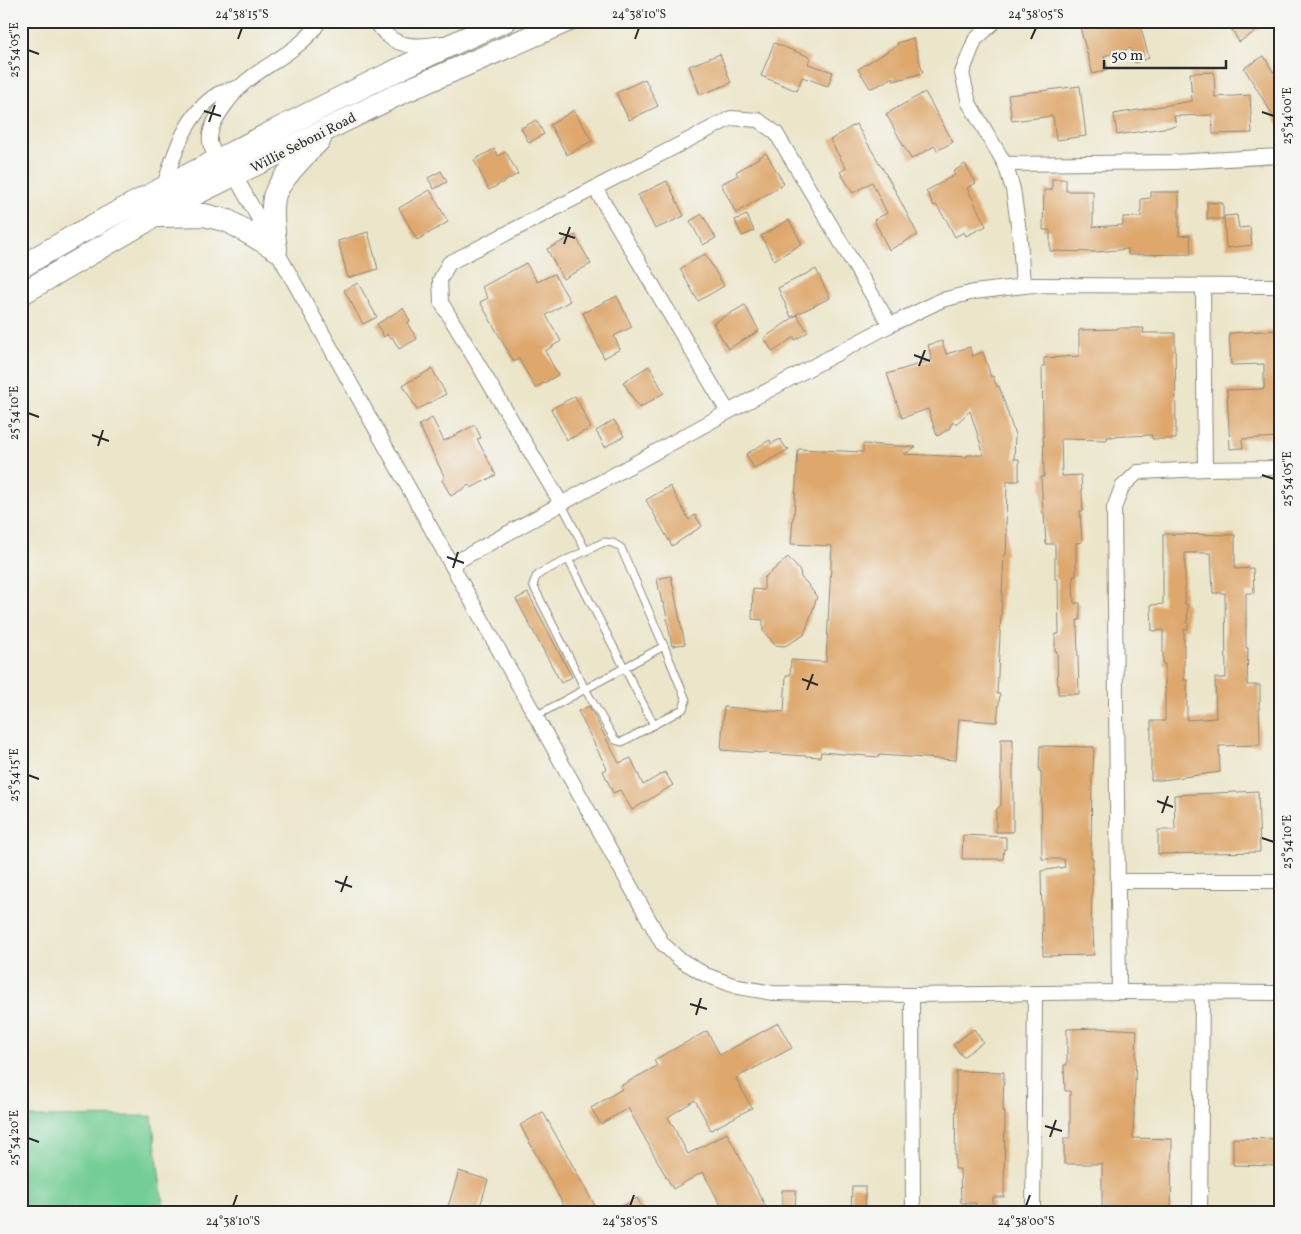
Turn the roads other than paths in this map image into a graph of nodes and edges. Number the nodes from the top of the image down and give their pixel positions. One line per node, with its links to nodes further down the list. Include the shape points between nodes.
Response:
1 (319, 21): 7 (street, via 302,41)
2 (375, 21): 6 (street, via 389,38 401,43 417,46)
3 (505, 21): 6 (main road, Willie Seboni Road)
4 (568, 21): 8 (main road, Willie Seboni Road, via 402,93)
5 (995, 21): 11 (street, via 975,40 962,72 969,103)
6 (462, 40): 10 (main road, Willie Seboni Road)
7 (240, 86): 10 (street, via 211,127 211,147); 13 (street, via 218,94 194,117 175,154)
8 (331, 128): 12 (main road, Willie Seboni Road); 16 (main road, via 285,177 274,196 272,217)
9 (1280, 156): 11 (street, via 1174,162)
10 (218, 160): 12 (street); 13 (main road, Willie Seboni Road)
11 (1004, 164): 18 (street, via 1012,189 1020,238)
12 (235, 176): 15 (main road, Willie Seboni Road); 16 (street)
13 (164, 186): 17 (main road, Willie Seboni Road)
14 (595, 188): 22 (street, via 731,118 758,120 776,133); 23 (street); 26 (street, via 449,263 440,280 441,302)
15 (156, 216): 16 (main road, via 216,217); 21 (main road, Willie Seboni Road)
16 (276, 250): 29 (street)
17 (28, 263)
18 (1023, 286): 19 (street); 22 (street, via 942,300)
19 (1203, 286): 20 (street); 25 (street)
20 (1280, 286)
21 (21, 294)
22 (890, 325): 23 (street)
23 (728, 412): 26 (street)
24 (1280, 468): 25 (street)
25 (1205, 469): 35 (street, via 1138,472 1122,487 1114,508)
26 (561, 503): 27 (lane); 29 (street)
27 (586, 551): 28 (lane); 30 (lane, via 604,542 621,548)
28 (568, 560): 31 (lane); 32 (lane, via 542,572 533,585)
29 (452, 564): 33 (street)
30 (664, 646): 31 (lane); 34 (lane, via 686,700 683,708)
31 (624, 668): 32 (lane); 34 (lane)
32 (585, 689): 33 (lane); 34 (lane, via 615,740 619,742 635,736)
33 (536, 716): 41 (street, via 651,925 662,943 679,959 706,975 738,987 773,993)
34 (654, 725)
35 (1118, 881): 36 (street); 37 (street)
36 (1280, 881)
37 (1118, 992): 38 (street); 39 (street)
38 (1202, 992): 40 (street); 44 (street)
39 (1035, 993): 41 (street); 43 (street)
40 (1280, 993)
41 (912, 995): 42 (street)
42 (913, 1213)
43 (1033, 1213)
44 (1200, 1213)

